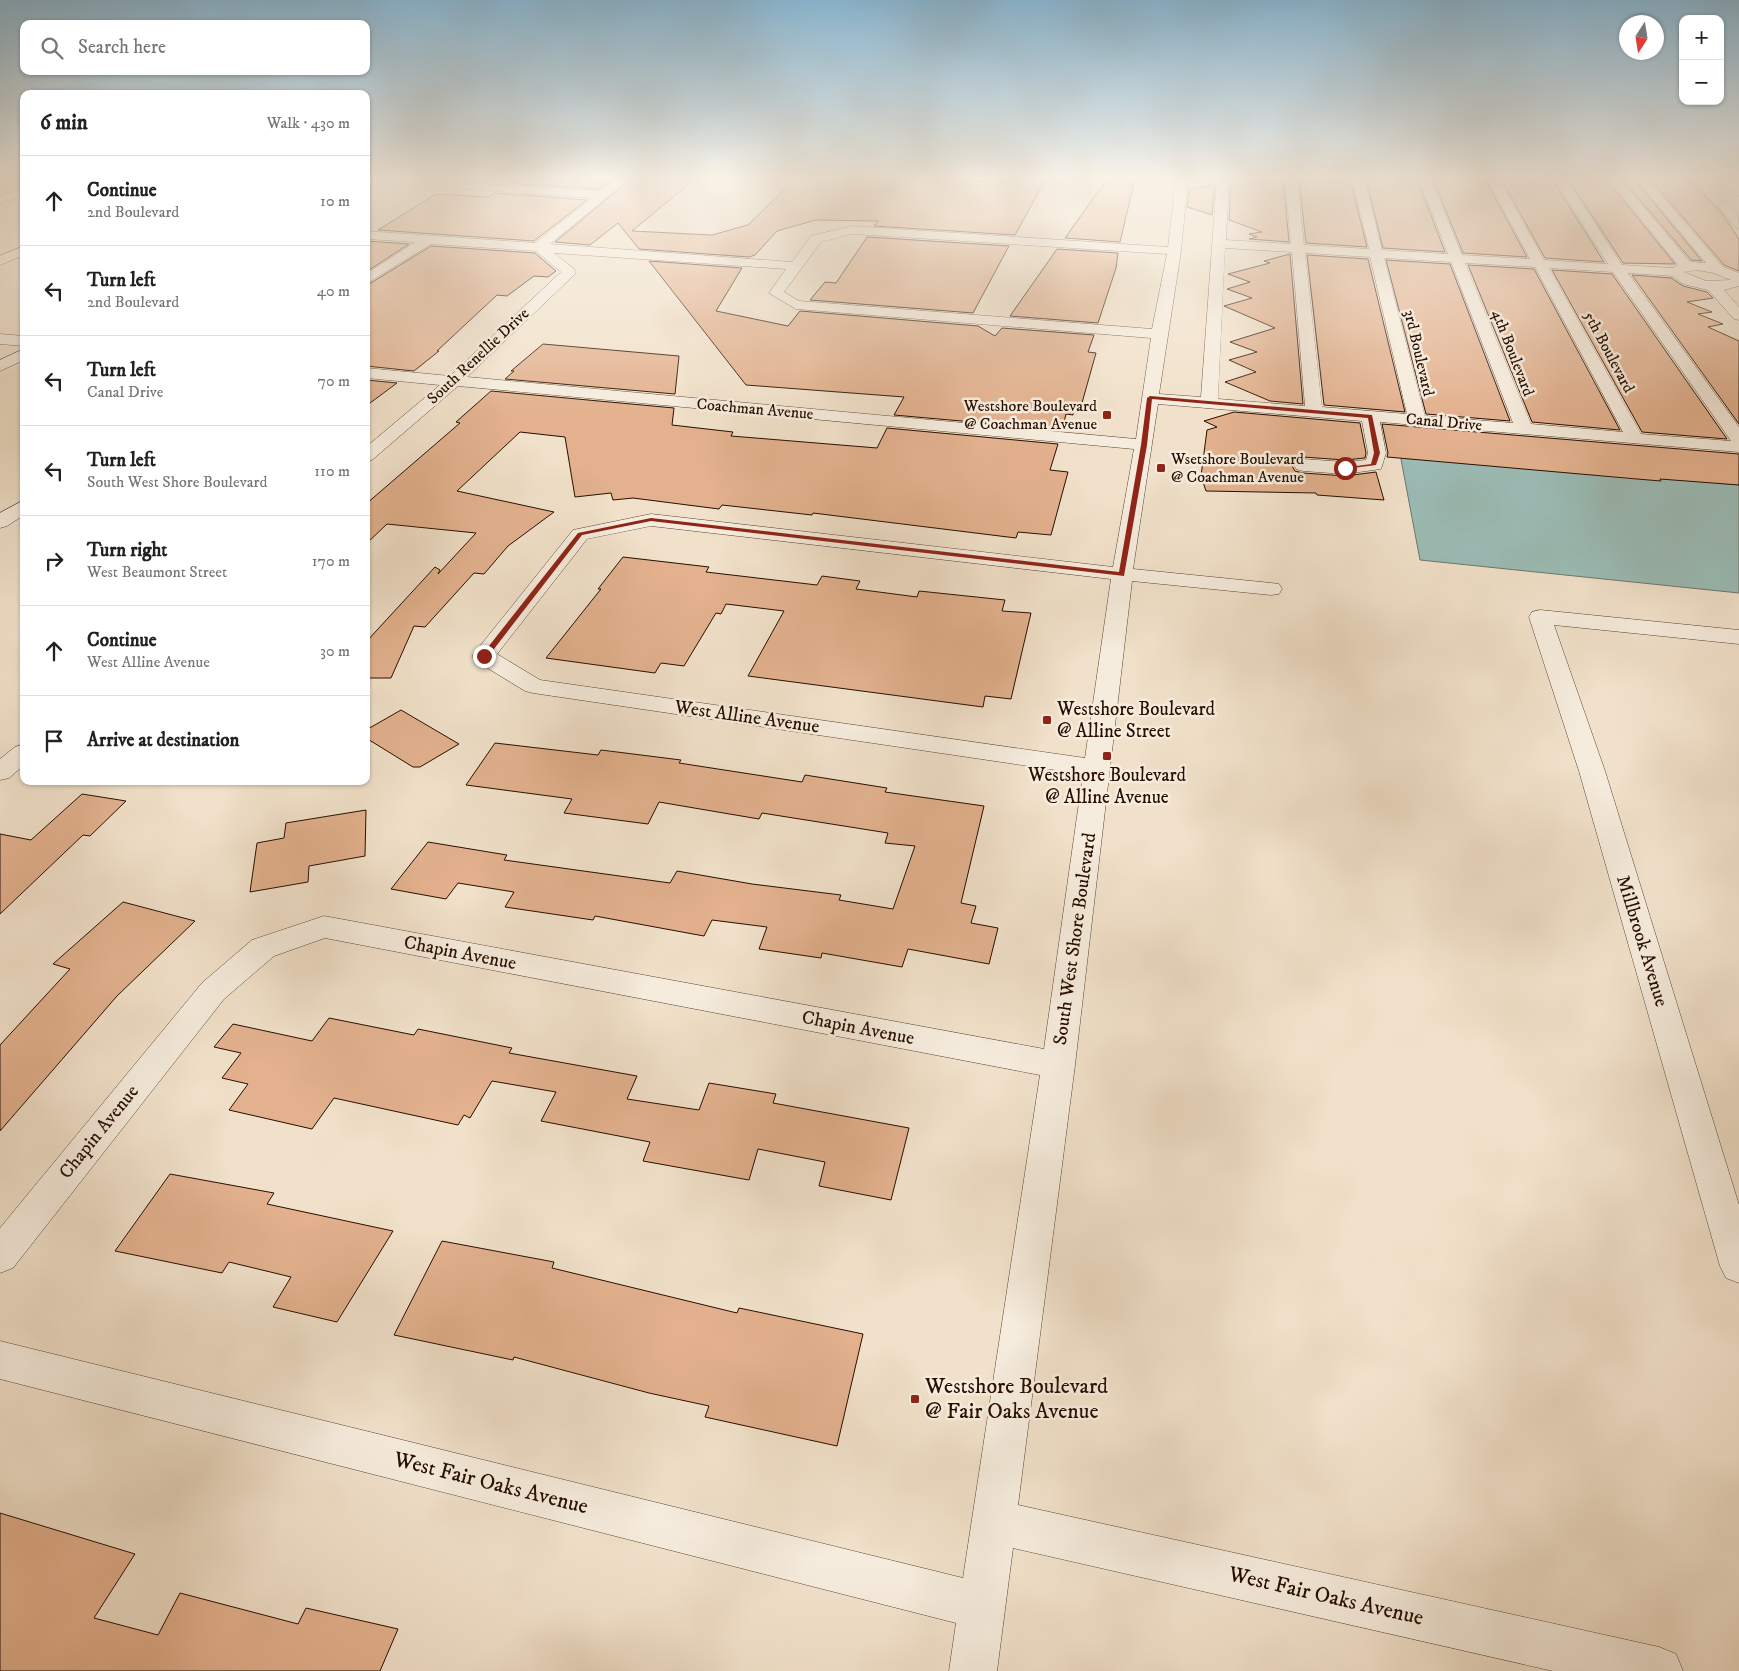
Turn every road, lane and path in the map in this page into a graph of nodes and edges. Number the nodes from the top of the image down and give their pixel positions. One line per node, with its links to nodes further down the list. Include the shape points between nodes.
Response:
1 (401, 257): 20 (street)
2 (551, 257): 30 (street, South Renellie Drive, via 569,272)
3 (673, 257): 16 (street)
4 (802, 257): 16 (street)
5 (1173, 257): 24 (street, South West Shore Boulevard)
6 (1218, 257): 32 (street)
7 (1299, 257): 33 (street)
8 (1379, 257): 35 (street, 3rd Boulevard)
9 (1437, 257): 14 (street)
10 (1537, 257): 15 (street, 5th Boulevard)
11 (1610, 257): 17 (street)
12 (1680, 257): 18 (street, via 1684,262)
13 (1708, 257): 19 (street)
14 (1457, 258): 15 (street); 36 (street, 4th Boulevard)
15 (1541, 264): 17 (street); 37 (street, 5th Boulevard)
16 (795, 266): 24 (street, via 776,292 796,305)
17 (1618, 269): 18 (street); 38 (street)
18 (1680, 269): 19 (street); 22 (street, via 1684,278)
19 (1718, 269): 21 (street)
20 (370, 277)
21 (1738, 278): 22 (street, via 1727,285)
22 (1712, 285): 23 (street)
23 (1739, 316)
24 (1159, 334): 31 (street, South West Shore Boulevard)
25 (0, 339): 26 (street)
26 (20, 341)
27 (20, 356): 28 (street)
28 (0, 366)
29 (370, 373): 30 (street, Coachman Avenue)
30 (454, 381): 39 (street, Coachman Avenue); 41 (street, South Renellie Drive)
31 (1150, 398): 32 (street, Canal Drive); 39 (street, South West Shore Boulevard)
32 (1201, 402): 33 (street, Canal Drive)
33 (1314, 412): 34 (street, Canal Drive)
34 (1370, 416): 35 (street, Canal Drive); 42 (street, via 1377,453 1374,465 1345,468)
35 (1417, 420): 36 (street, Canal Drive)
36 (1524, 428): 37 (street, Canal Drive)
37 (1635, 438): 40 (street, Canal Drive)
38 (1739, 440)
39 (1144, 445): 45 (street, South West Shore Boulevard)
40 (1739, 447)
41 (370, 453)
42 (1303, 465)
43 (20, 509): 44 (street)
44 (0, 522)
45 (1122, 574): 46 (street); 49 (street, South West Shore Boulevard); 49 (street, West Alline Avenue, via 651,520 580,534 484,656 533,686)
46 (1270, 589)
47 (1739, 637): 53 (street, Millbrook Avenue, via 1540,617 1592,771)
48 (20, 755): 50 (street)
49 (1098, 768): 51 (street, South West Shore Boulevard)
50 (0, 772)
51 (1058, 1065): 52 (street, Chapin Avenue, via 324,927 263,948 212,992); 55 (street, South West Shore Boulevard)
52 (0, 1256)
53 (1739, 1266)
54 (0, 1360): 56 (street, West Fair Oaks Avenue)
55 (994, 1522): 56 (street, South West Shore Boulevard); 58 (street, West Fair Oaks Avenue)
56 (982, 1606): 57 (street, South West Shore Boulevard)
57 (973, 1671)
58 (1658, 1671)

